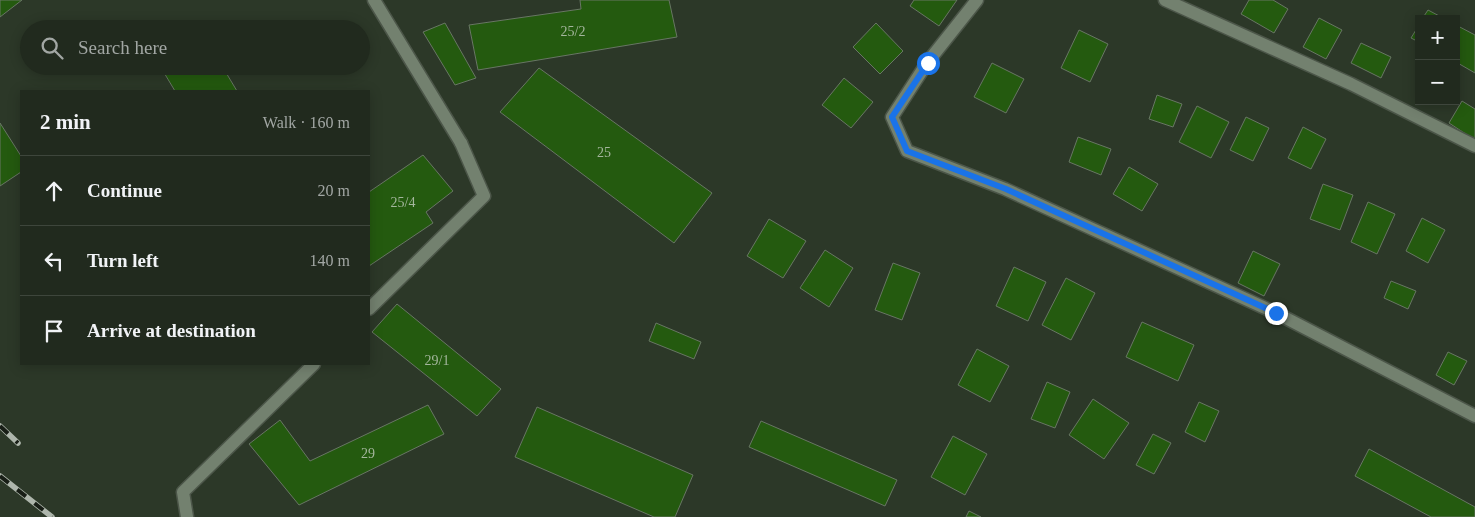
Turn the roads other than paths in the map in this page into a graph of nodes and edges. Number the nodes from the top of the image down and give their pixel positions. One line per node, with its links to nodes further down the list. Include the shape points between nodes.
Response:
1 (374, 0): 5 (street, via 461,143 484,196)
2 (977, 0): 7 (street, via 928,63 892,117 907,151 1006,189 1276,313)
3 (1165, 0): 4 (street, via 1351,84)
4 (1475, 146)
5 (370, 308)
6 (313, 365): 8 (street, via 183,492)
7 (1475, 416)
8 (187, 517)

